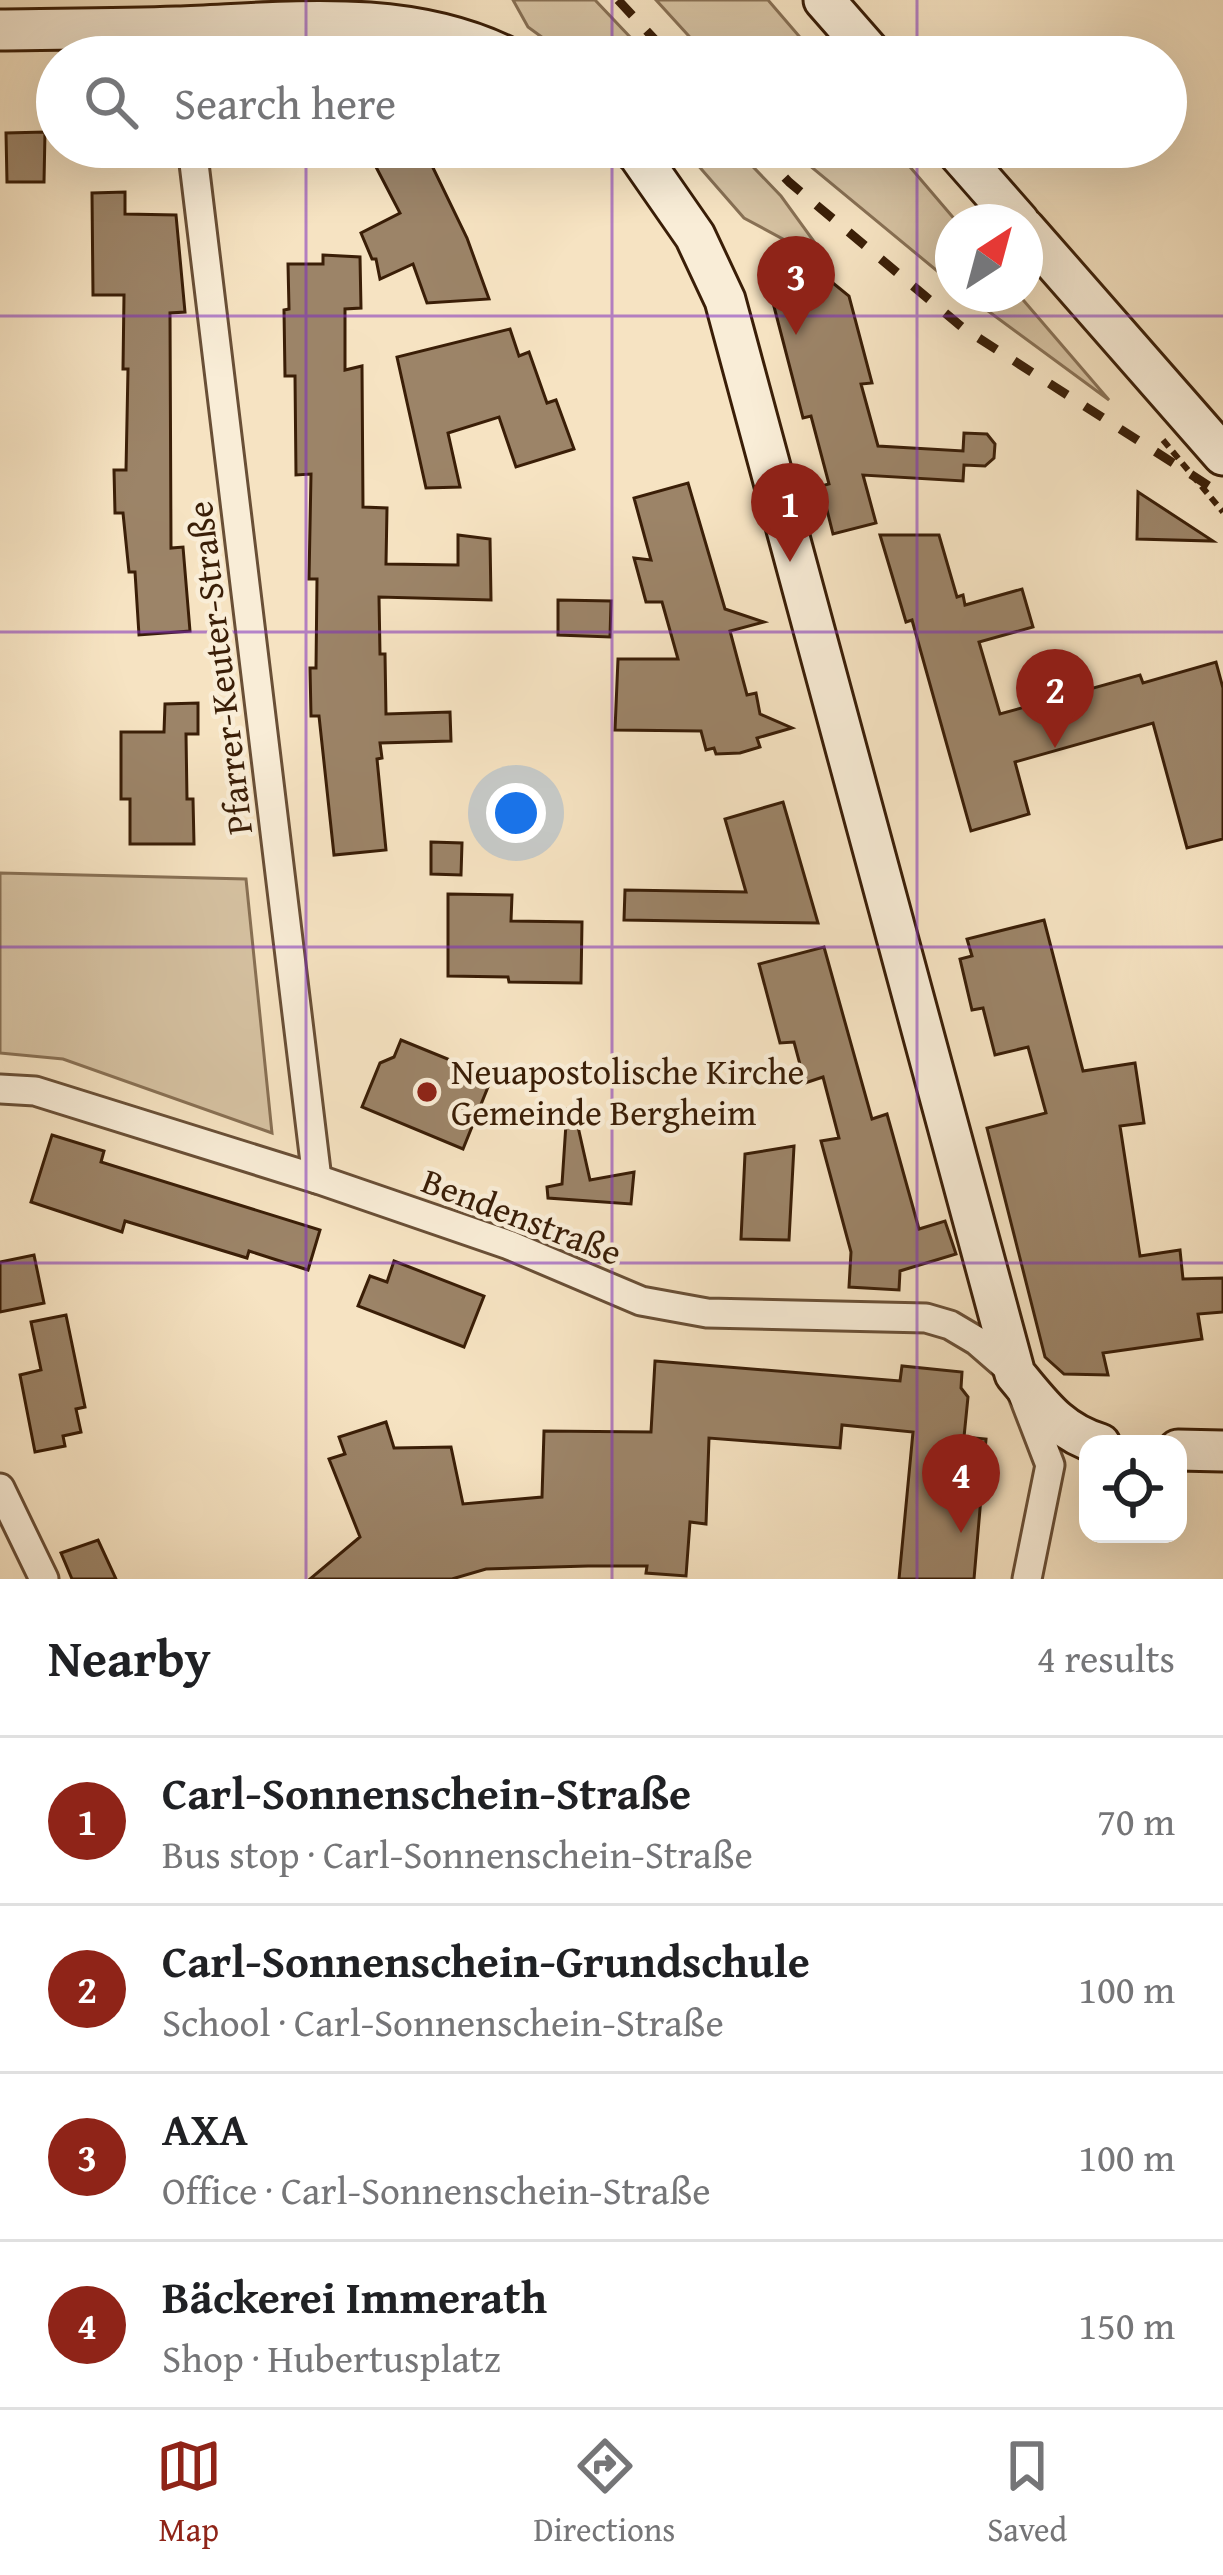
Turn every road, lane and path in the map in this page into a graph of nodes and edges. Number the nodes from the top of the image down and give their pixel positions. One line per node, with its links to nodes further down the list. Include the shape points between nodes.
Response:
1 (824, 0): 6 (street)
2 (0, 30): 3 (street)
3 (90, 36)
4 (214, 36): 5 (street, via 308,20)
5 (449, 36)
6 (856, 36)
7 (195, 168): 16 (street, Pfarrer-Keuter-Straße)
8 (647, 168): 17 (street, via 695,236 725,300)
9 (971, 168): 10 (street)
10 (1003, 204)
11 (1043, 250): 13 (street)
12 (1163, 440): 14 (path, bridge)
13 (1223, 455)
14 (1223, 512)
15 (0, 1089): 16 (street, Bendenstraße, via 35,1091)
16 (317, 1180): 17 (street, Bendenstraße, via 641,1300 707,1313 926,1318 977,1341)
17 (1015, 1374): 18 (street, via 1055,1422); 23 (street, via 1050,1466)
18 (1079, 1437)
19 (1187, 1450): 20 (street)
20 (1223, 1451)
21 (0, 1488): 22 (street)
22 (44, 1579)
23 (1027, 1579)

